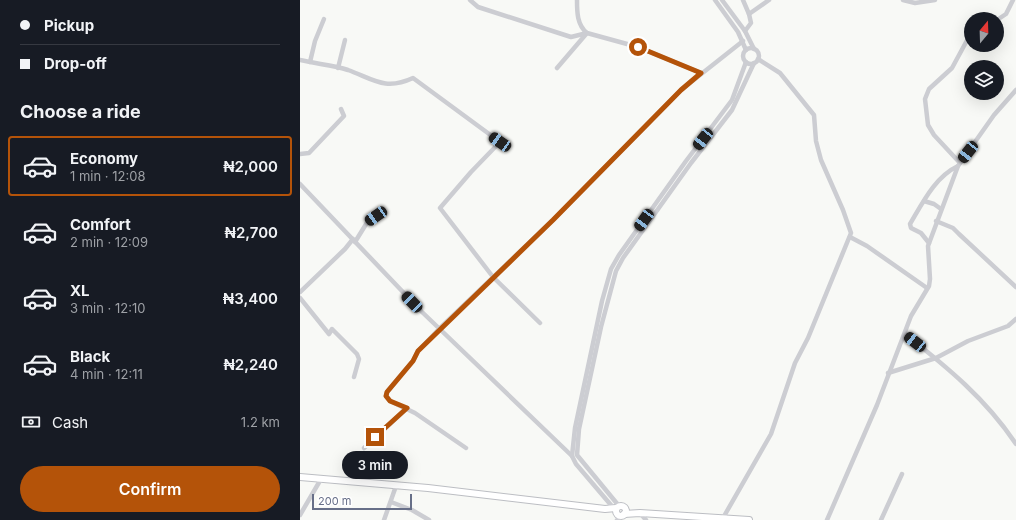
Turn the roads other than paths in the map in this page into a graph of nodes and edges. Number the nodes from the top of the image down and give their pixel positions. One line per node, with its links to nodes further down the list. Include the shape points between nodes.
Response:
1 (470, 0): 14 (street, via 478,7 571,37)
2 (577, 0): 14 (street, via 581,27)
3 (714, 0): 16 (street)
4 (722, 0): 13 (street)
5 (743, 0): 10 (street)
6 (769, 0): 10 (street)
7 (903, 0): 8 (street, via 915,3)
8 (935, 0)
9 (1013, 0): 11 (street)
10 (749, 14): 13 (street, via 751,23)
11 (1004, 15)
12 (324, 19): 22 (street)
13 (745, 31): 18 (street)
14 (587, 33): 26 (street); 27 (street, via 638,47)
15 (346, 40): 25 (street)
16 (743, 41): 19 (street); 27 (street)
17 (964, 46): 31 (street, via 952,68 929,89 925,99 928,125)
18 (754, 49): 19 (street); 20 (street, via 758,53)
19 (746, 50): 23 (street, via 743,55)
20 (758, 59): 24 (street); 37 (street, via 781,74 814,115 817,148 850,226)
21 (300, 60): 22 (street)
22 (310, 62): 25 (street)
23 (746, 62): 24 (street); 56 (street, via 732,100 659,198 611,270 596,326 575,428)
24 (754, 63): 62 (street, via 732,110 623,258 613,278 584,407 577,455)
25 (338, 68): 40 (street, via 384,83 413,78 500,142 440,208)
26 (557, 68)
27 (701, 73): 40 (street)
28 (1016, 90): 31 (street, via 994,115)
29 (341, 109): 30 (street, via 344,116 309,153)
30 (300, 154)
31 (959, 164): 33 (street, via 935,185); 34 (street)
32 (300, 184): 38 (street)
33 (924, 201): 34 (street); 39 (street, via 909,225 921,233)
34 (941, 209): 36 (street)
35 (384, 210): 38 (street, via 368,221)
36 (936, 221): 39 (street); 41 (street, via 953,228)
37 (850, 237): 42 (street); 65 (street, via 810,334 795,363 771,434)
38 (354, 241): 43 (street); 47 (street)
39 (929, 243): 42 (street, via 930,279)
40 (493, 277): 46 (street); 47 (street)
41 (1016, 287)
42 (927, 288): 48 (street, via 911,316)
43 (300, 292)
44 (300, 298): 51 (street, via 329,334 332,329 357,354 359,359)
45 (1016, 319): 49 (street, via 1008,326 968,341)
46 (540, 323)
47 (439, 329): 52 (street, via 418,351 413,361 387,392 386,396 390,401); 56 (street)
48 (905, 334): 49 (street); 50 (street)
49 (936, 358): 50 (street); 53 (street, via 977,395)
50 (888, 373): 70 (street, via 877,405)
51 (354, 377)
52 (407, 408): 54 (street); 55 (street)
53 (1016, 444)
54 (364, 448)
55 (466, 448)
56 (572, 456): 62 (street, via 576,464)
57 (902, 474): 71 (street)
58 (300, 478): 59 (main road)
59 (321, 479): 60 (main road); 64 (street)
60 (396, 486): 61 (street); 62 (main road)
61 (391, 502): 66 (street); 67 (street)
62 (622, 513): 63 (main road)
63 (640, 513): 65 (main road); 68 (street)
64 (300, 515)
65 (723, 518): 69 (main road)
66 (384, 520)
67 (429, 520)
68 (646, 520)
69 (749, 520)
70 (827, 520)
71 (881, 520)

